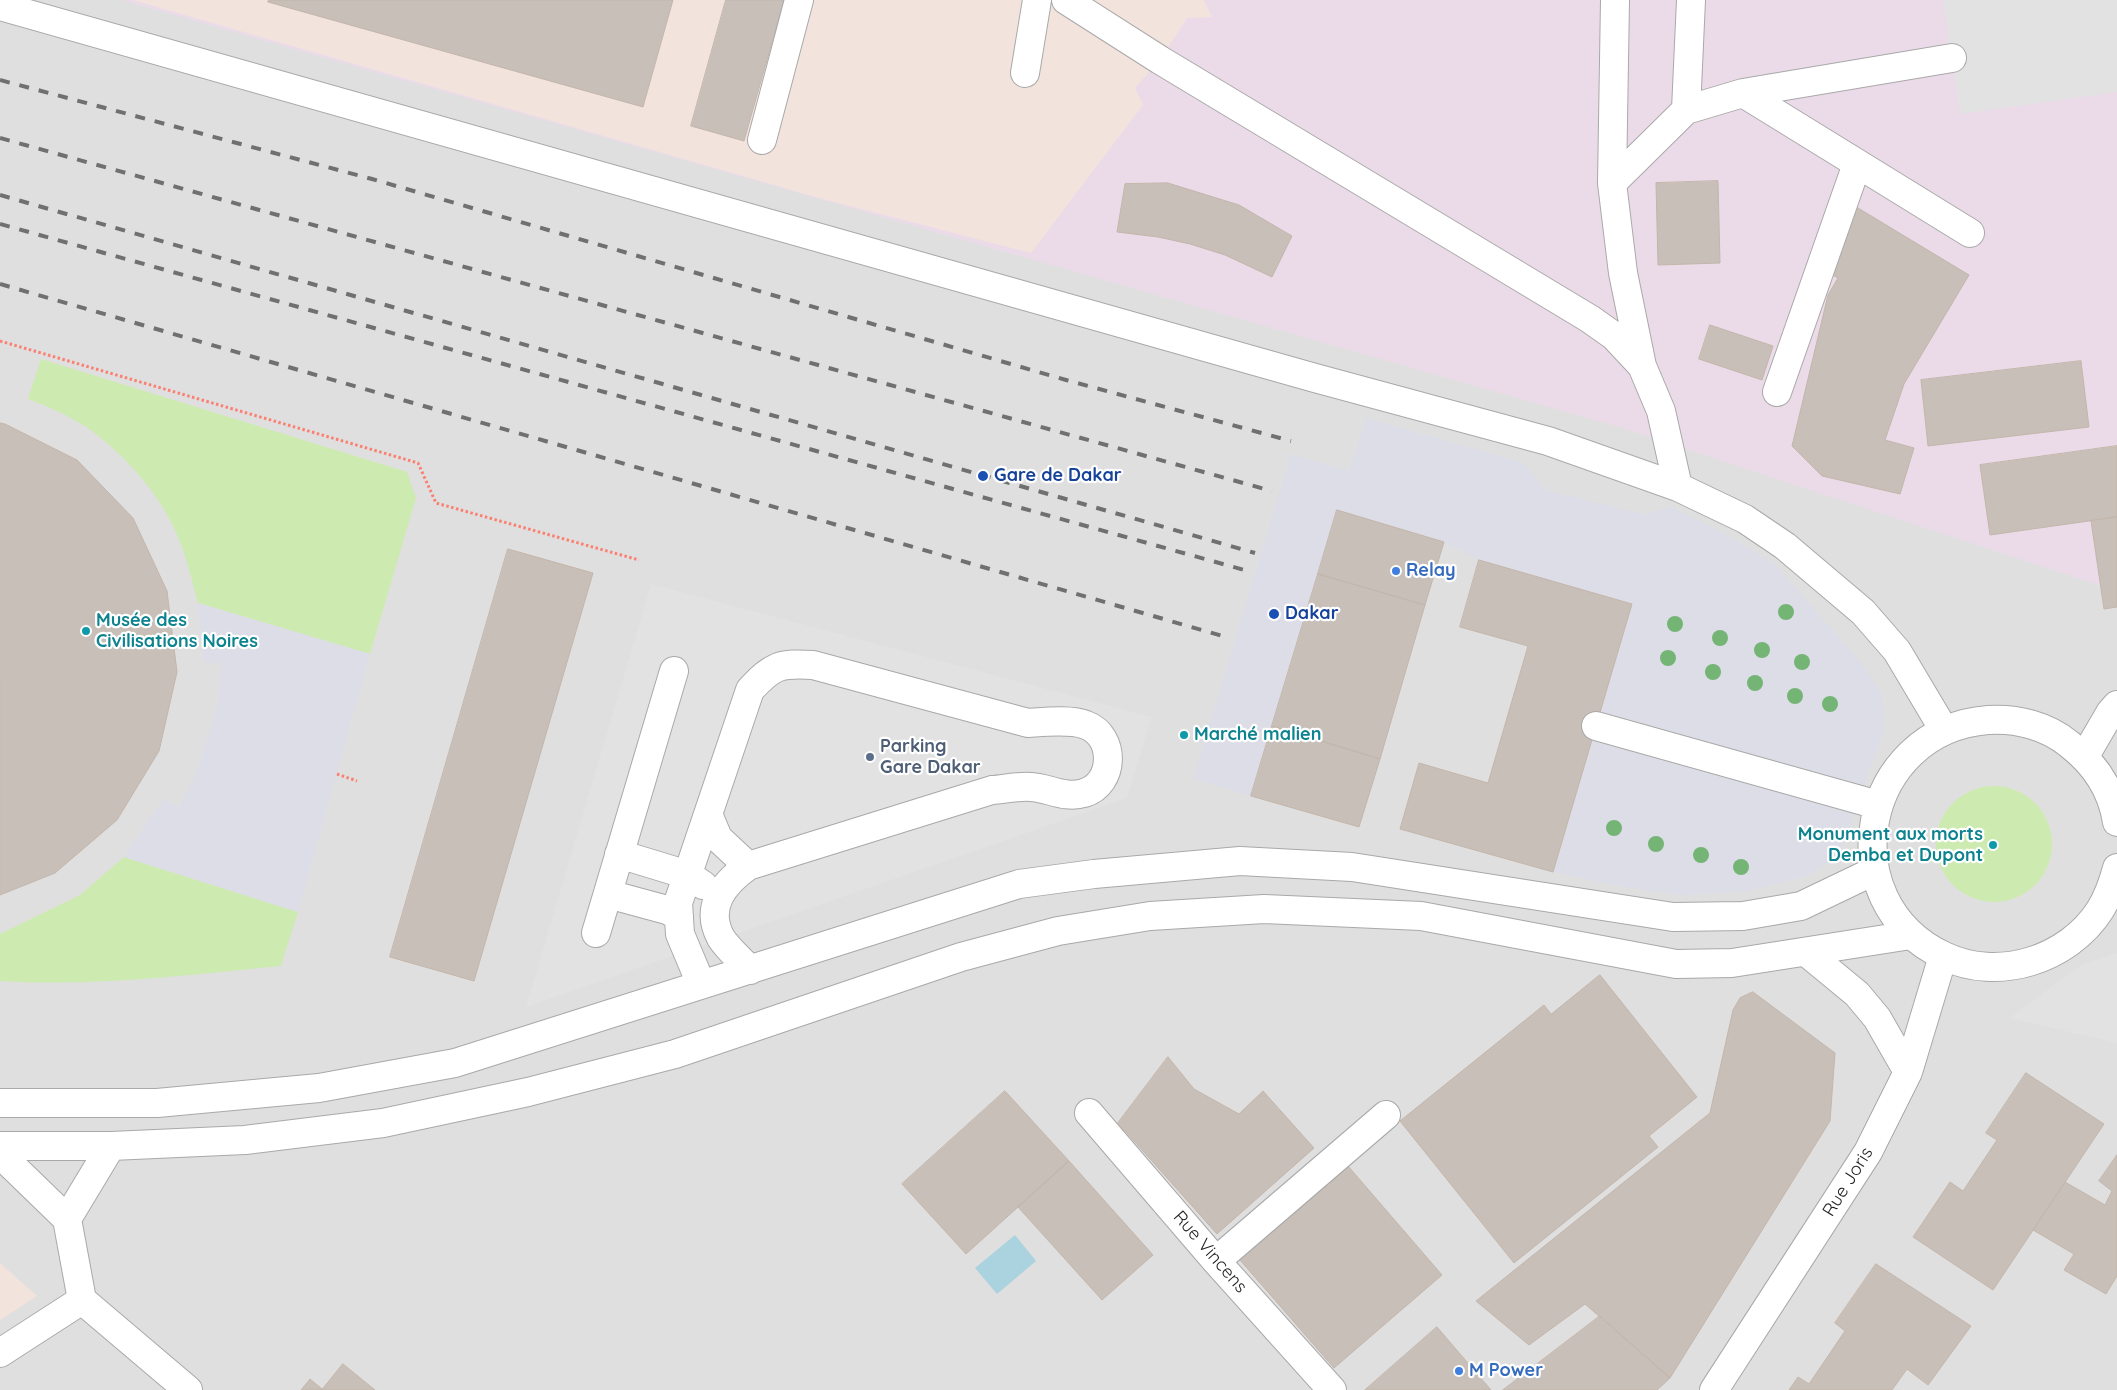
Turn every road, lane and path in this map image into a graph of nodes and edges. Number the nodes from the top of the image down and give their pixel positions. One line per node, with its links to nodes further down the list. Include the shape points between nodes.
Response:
1 (799, 0): 11 (street)
2 (1036, 0): 8 (street)
3 (1066, 0): 16 (street, via 1590,319 1614,336)
4 (1615, 0): 13 (street)
5 (1691, 0): 10 (street)
6 (0, 6): 18 (street, via 1548,441)
7 (1952, 58): 9 (street)
8 (1025, 73)
9 (1743, 93): 10 (street); 12 (street)
10 (1686, 110): 13 (street)
11 (762, 140)
12 (1857, 164): 14 (street); 17 (street)
13 (1612, 184): 16 (street, via 1623,273)
14 (1970, 233)
15 (0, 341): 19 (path, via 418,463 436,503)
16 (1642, 366): 18 (street, via 1661,411)
17 (1777, 392)
18 (1678, 488): 23 (street, via 1745,519 1785,546 1863,612 1897,651)
19 (639, 560)
20 (674, 671): 30 (street)
21 (2117, 705): 24 (street)
22 (1596, 726): 27 (street)
23 (1944, 730): 24 (street, via 1973,722 2011,720 2034,725 2061,738); 27 (street, via 1915,749 1893,775)
24 (2085, 756): 29 (street, via 2104,781)
25 (336, 774): 26 (path)
26 (357, 781)
27 (1878, 805): 32 (street, via 1871,838)
28 (708, 814): 31 (street, via 718,838); 31 (street, via 750,690 776,666 813,664 1028,724 1086,724 1098,733 1108,751 1109,768 1100,783 1084,793 1062,795 1031,787 992,790); 33 (street)
29 (2117, 822)
30 (619, 854): 33 (street); 35 (street)
31 (748, 866): 36 (street, via 732,878)
32 (1874, 871): 39 (street, via 1888,906); 42 (street, via 1801,906 1744,916 1673,917 1352,867 1240,861 1019,884)
33 (688, 875): 36 (street); 37 (street, via 678,903)
34 (2115, 883): 41 (street, via 2087,928 2070,942 2030,963 1986,967 1964,964)
35 (608, 894): 37 (street); 38 (street)
36 (718, 896): 42 (street, via 715,919 722,938)
37 (679, 916): 43 (street, via 680,934)
38 (596, 933)
39 (1911, 934): 40 (street); 41 (street)
40 (1806, 952): 44 (street, via 1857,994 1872,1012); 49 (street, via 1732,963 1676,964 1421,916 1264,909 1150,916 1058,931 961,957 675,1054 528,1092 384,1123 245,1140)
41 (1943, 956): 44 (street, Rue Joris)
42 (750, 970): 43 (street)
43 (702, 984): 45 (street, via 455,1063 320,1088 157,1103)
44 (1908, 1072): 57 (street, Rue Joris, via 1868,1152)
45 (0, 1103)
46 (1089, 1113): 52 (street, Rue Vincens)
47 (1386, 1115): 52 (street)
48 (0, 1146): 49 (street)
49 (112, 1146): 51 (street)
50 (0, 1154): 51 (street)
51 (67, 1220): 53 (street)
52 (1216, 1261): 56 (street, Rue Vincens)
53 (82, 1300): 54 (street); 55 (street)
54 (0, 1353)
55 (188, 1390)
56 (1332, 1390)
57 (1714, 1390)

